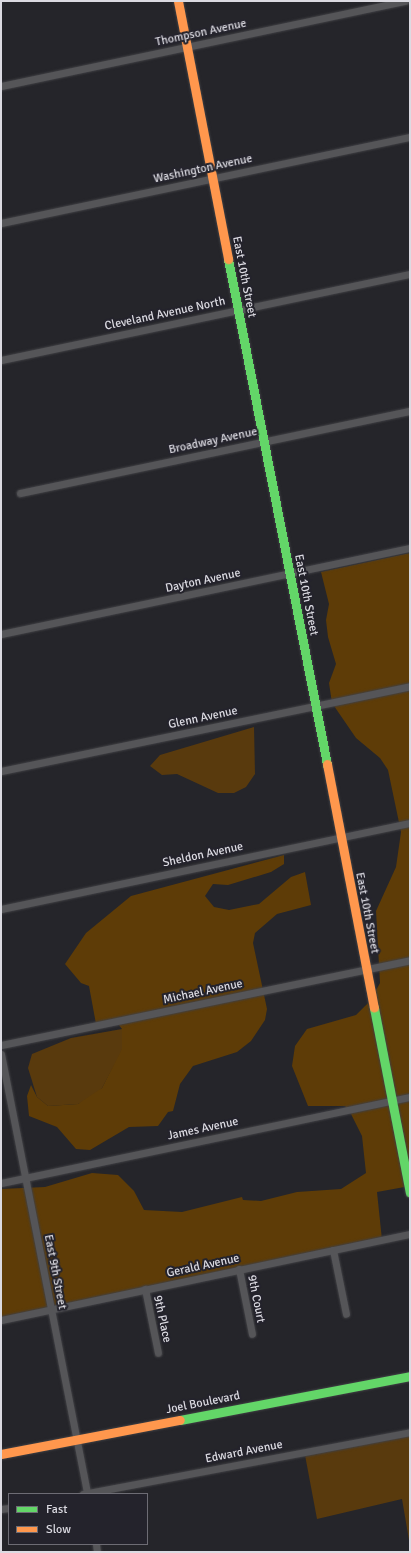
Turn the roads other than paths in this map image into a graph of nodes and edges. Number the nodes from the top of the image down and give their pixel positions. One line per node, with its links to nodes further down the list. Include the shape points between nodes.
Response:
1 (178, 1): 3 (street, East 10th Street)
2 (404, 1): 3 (street, Thompson Avenue)
3 (187, 47): 4 (street, Thompson Avenue); 6 (street, East 10th Street)
4 (1, 86)
5 (410, 137): 6 (street, Washington Avenue)
6 (213, 178): 7 (street, Washington Avenue); 9 (street, East 10th Street)
7 (1, 223)
8 (410, 274): 9 (street, Cleveland Avenue North)
9 (238, 310): 10 (street, Cleveland Avenue North); 12 (street, East 10th Street)
10 (1, 360)
11 (410, 411): 12 (street, Broadway Avenue)
12 (264, 442): 13 (street, Broadway Avenue); 15 (street, East 10th Street)
13 (20, 493)
14 (410, 548): 15 (street, Dayton Avenue)
15 (290, 574): 16 (street, Dayton Avenue); 18 (street, East 10th Street)
16 (1, 634)
17 (410, 686): 18 (street, Glenn Avenue)
18 (315, 706): 19 (street, Glenn Avenue); 21 (street, East 10th Street)
19 (1, 771)
20 (410, 823): 21 (street, Sheldon Avenue)
21 (340, 838): 22 (street, Sheldon Avenue); 24 (street, East 10th Street)
22 (1, 909)
23 (410, 960): 24 (street, Michael Avenue)
24 (366, 969): 25 (street, Michael Avenue); 28 (street, East 10th Street)
25 (1, 1045)
26 (1, 1054): 29 (street, East 9th Street)
27 (410, 1097): 28 (street, James Avenue)
28 (392, 1100): 29 (street, James Avenue); 31 (street, East 10th Street)
29 (25, 1178): 30 (street, James Avenue); 36 (street, East 9th Street)
30 (1, 1183)
31 (410, 1193)
32 (410, 1234): 33 (street, Gerald Avenue)
33 (333, 1250): 34 (street, Gerald Avenue); 37 (street)
34 (239, 1269): 35 (street, Gerald Avenue); 39 (street, 9th Court)
35 (145, 1289): 36 (street, Gerald Avenue); 40 (street, 9th Place)
36 (51, 1309): 38 (street, Gerald Avenue); 43 (street, East 9th Street)
37 (346, 1314)
38 (1, 1320)
39 (252, 1334)
40 (158, 1352)
41 (410, 1376): 43 (street, Joel Boulevard)
42 (410, 1432): 46 (street, Edward Avenue)
43 (77, 1439): 44 (street, Joel Boulevard); 45 (street, East 9th Street)
44 (1, 1454)
45 (85, 1493)
46 (90, 1493)

